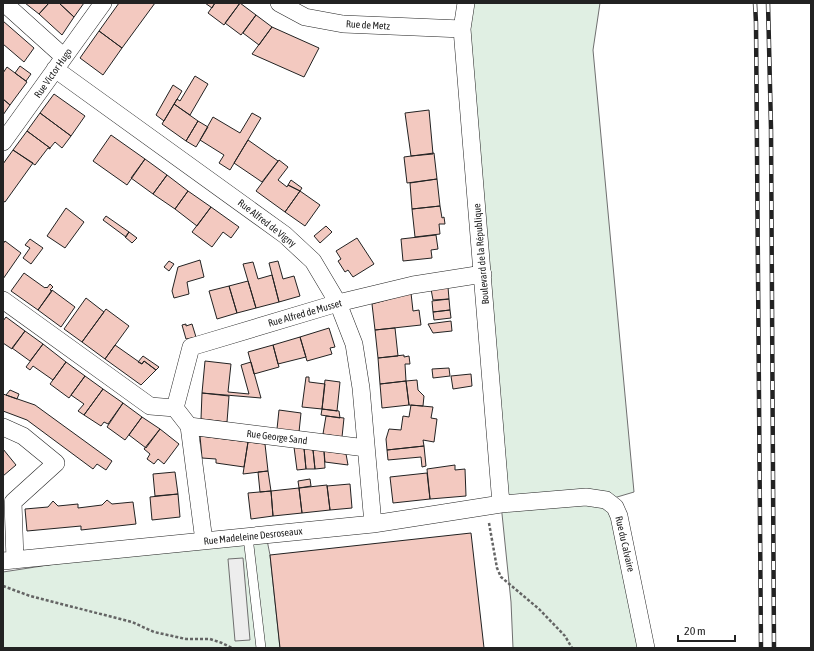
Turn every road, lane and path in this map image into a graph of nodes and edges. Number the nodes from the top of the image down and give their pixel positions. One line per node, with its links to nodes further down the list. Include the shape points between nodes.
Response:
1 (4, 3): 6 (street, Rue Alfred de Vigny)
2 (103, 3): 6 (street, Rue Victor Hugo)
3 (279, 3): 5 (street, Rue de Metz, via 305,17 343,24)
4 (466, 3): 5 (street, Boulevard de la République)
5 (462, 29): 8 (street, Boulevard de la République)
6 (60, 63): 7 (street, Rue Victor Hugo); 10 (street, Rue Alfred de Vigny, via 285,235 313,261)
7 (3, 142)
8 (483, 274): 10 (street, Rue Alfred de Musset, via 413,285); 15 (street, Boulevard de la République)
9 (3, 300): 11 (street, via 150,406)
10 (338, 303): 11 (street, Rue Alfred de Musset, via 191,346); 14 (street, Rue Alfred de Vigny, via 354,344)
11 (175, 408): 12 (street)
12 (189, 426): 14 (street, Rue George Sand); 18 (street)
13 (3, 427): 19 (street, via 23,436 56,463 13,502)
14 (366, 448): 16 (street, Rue Alfred de Vigny)
15 (494, 506): 16 (street, Rue Madeleine Desroseaux); 23 (path, via 497,568 501,576 539,609 565,636); 24 (street, Rue du Calvaire, via 586,497 606,500 614,507 620,516)
16 (373, 524): 17 (street, Rue Madeleine Desroseaux)
17 (248, 537): 18 (street, Rue Madeleine Desroseaux); 22 (lane)
18 (204, 541): 19 (street, Rue Madeleine Desroseaux)
19 (9, 560)
20 (3, 586): 21 (path, via 30,596 132,622 154,632 186,639 210,639)
21 (232, 648)
22 (261, 648)
23 (572, 648)
24 (646, 648)

